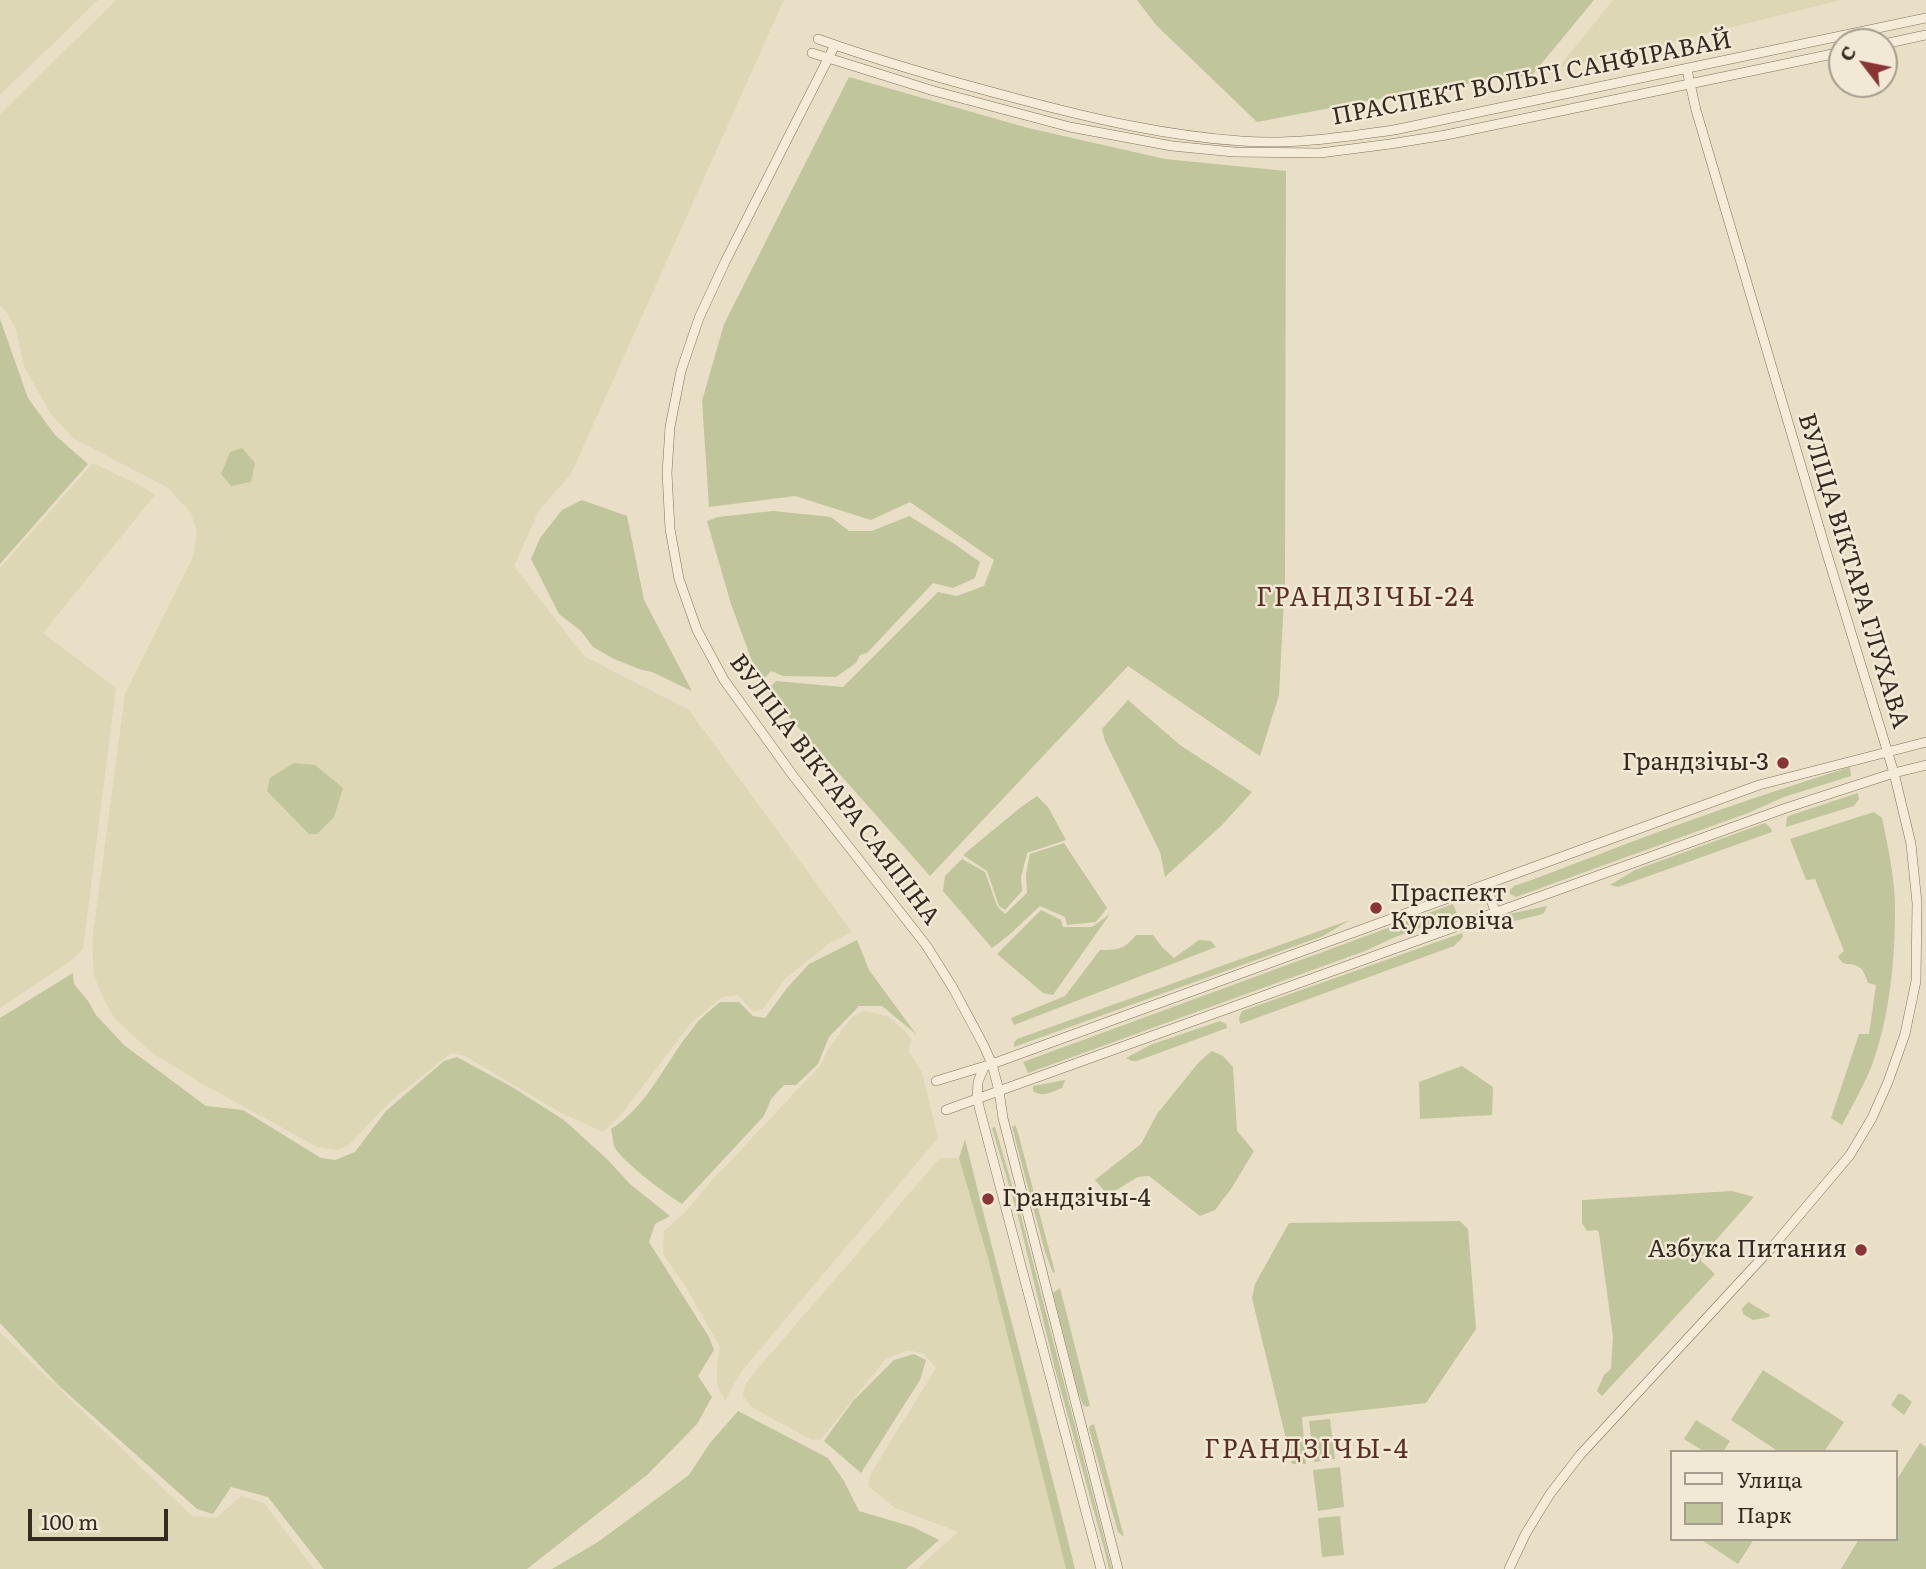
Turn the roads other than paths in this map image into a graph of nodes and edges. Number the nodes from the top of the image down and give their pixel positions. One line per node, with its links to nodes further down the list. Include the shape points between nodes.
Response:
1 (1926, 18): 9 (street, ПРАСПЕКТ ВОЛЬГІ САНФІРАВАЙ)
2 (1926, 35): 4 (street)
3 (818, 39): 5 (street, ПРАСПЕКТ ВОЛЬГІ САНФІРАВАЙ)
4 (1898, 41)
5 (835, 45): 8 (street, ВУЛІЦА ВІКТАРА САЯПІНА); 11 (street, ПРАСПЕКТ ВОЛЬГІ САНФІРАВАЙ, via 930,76 1072,113 1165,133)
6 (811, 53): 8 (street, ПРАСПЕКТ ВОЛЬГІ САНФІРАВАЙ)
7 (1828, 55): 10 (street, ПРАСПЕКТ ВОЛЬГІ САНФІРАВАЙ)
8 (828, 58): 12 (street, ПРАСПЕКТ ВОЛЬГІ САНФІРАВАЙ, via 1070,127); 19 (street, ВУЛІЦА ВІКТАРА САЯПІНА, via 725,262 681,371 670,428 670,529 679,579 696,630 724,680 926,945 983,1044)
9 (1687, 69): 10 (street, ВУЛІЦА ВІКТАРА ГЛУХАВА); 11 (street, ПРАСПЕКТ ВОЛЬГІ САНФІРАВАЙ, via 1394,130 1320,140)
10 (1691, 85): 12 (street, ПРАСПЕКТ ВОЛЬГІ САНФІРАВАЙ, via 1390,145 1320,153); 14 (street, ВУЛІЦА ВІКТАРА ГЛУХАВА)
11 (1243, 141): 12 (street, via 1230,144)
12 (1234, 152)
13 (1926, 742): 14 (street)
14 (1889, 751): 16 (street, ВУЛІЦА ВІКТАРА ГЛУХАВА); 17 (street, via 1759,785)
15 (1926, 765): 16 (street)
16 (1894, 773): 18 (street); 26 (street, ВУЛІЦА ВІКТАРА ГЛУХАВА, via 1911,845 1917,970 1905,1034 1872,1118 1850,1155 1774,1245 1580,1455 1526,1532)
17 (1486, 885): 18 (street); 19 (street)
18 (1495, 911): 21 (street)
19 (988, 1066): 20 (street); 21 (street, ВУЛІЦА ВІКТАРА САЯПІНА); 22 (street, via 978,1082)
20 (936, 1081)
21 (999, 1091): 22 (street); 25 (street, ВУЛІЦА ВІКТАРА САЯПІНА)
22 (976, 1099): 23 (street); 24 (street)
23 (946, 1110)
24 (1101, 1569)
25 (1118, 1569)
26 (1509, 1569)

